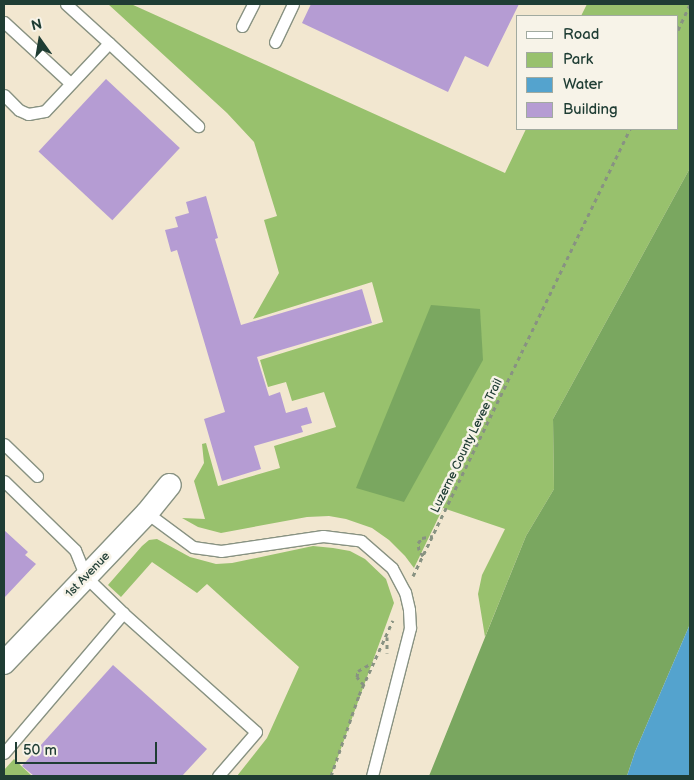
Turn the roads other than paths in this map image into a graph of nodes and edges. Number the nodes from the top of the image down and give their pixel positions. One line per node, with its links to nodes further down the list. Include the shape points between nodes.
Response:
1 (66, 4): 7 (lane)
2 (253, 4): 5 (lane)
3 (293, 4): 6 (lane)
4 (4, 22): 8 (lane)
5 (242, 26)
6 (275, 42)
7 (108, 43): 8 (lane); 10 (lane)
8 (70, 84): 9 (lane, via 37,114 19,110)
9 (4, 95)
10 (198, 126)
11 (4, 444): 12 (lane)
12 (36, 476)
13 (4, 481): 16 (lane, via 75,550)
14 (170, 485): 15 (street, 1st Avenue)
15 (147, 514): 16 (street, 1st Avenue); 21 (lane, via 193,547 221,551 323,536 361,541 392,568 405,592 410,628)
16 (86, 576): 17 (lane); 18 (street, 1st Avenue)
17 (123, 614): 19 (lane); 20 (lane, via 256,732)
18 (4, 663)
19 (4, 753)
20 (218, 776)
21 (372, 776)

